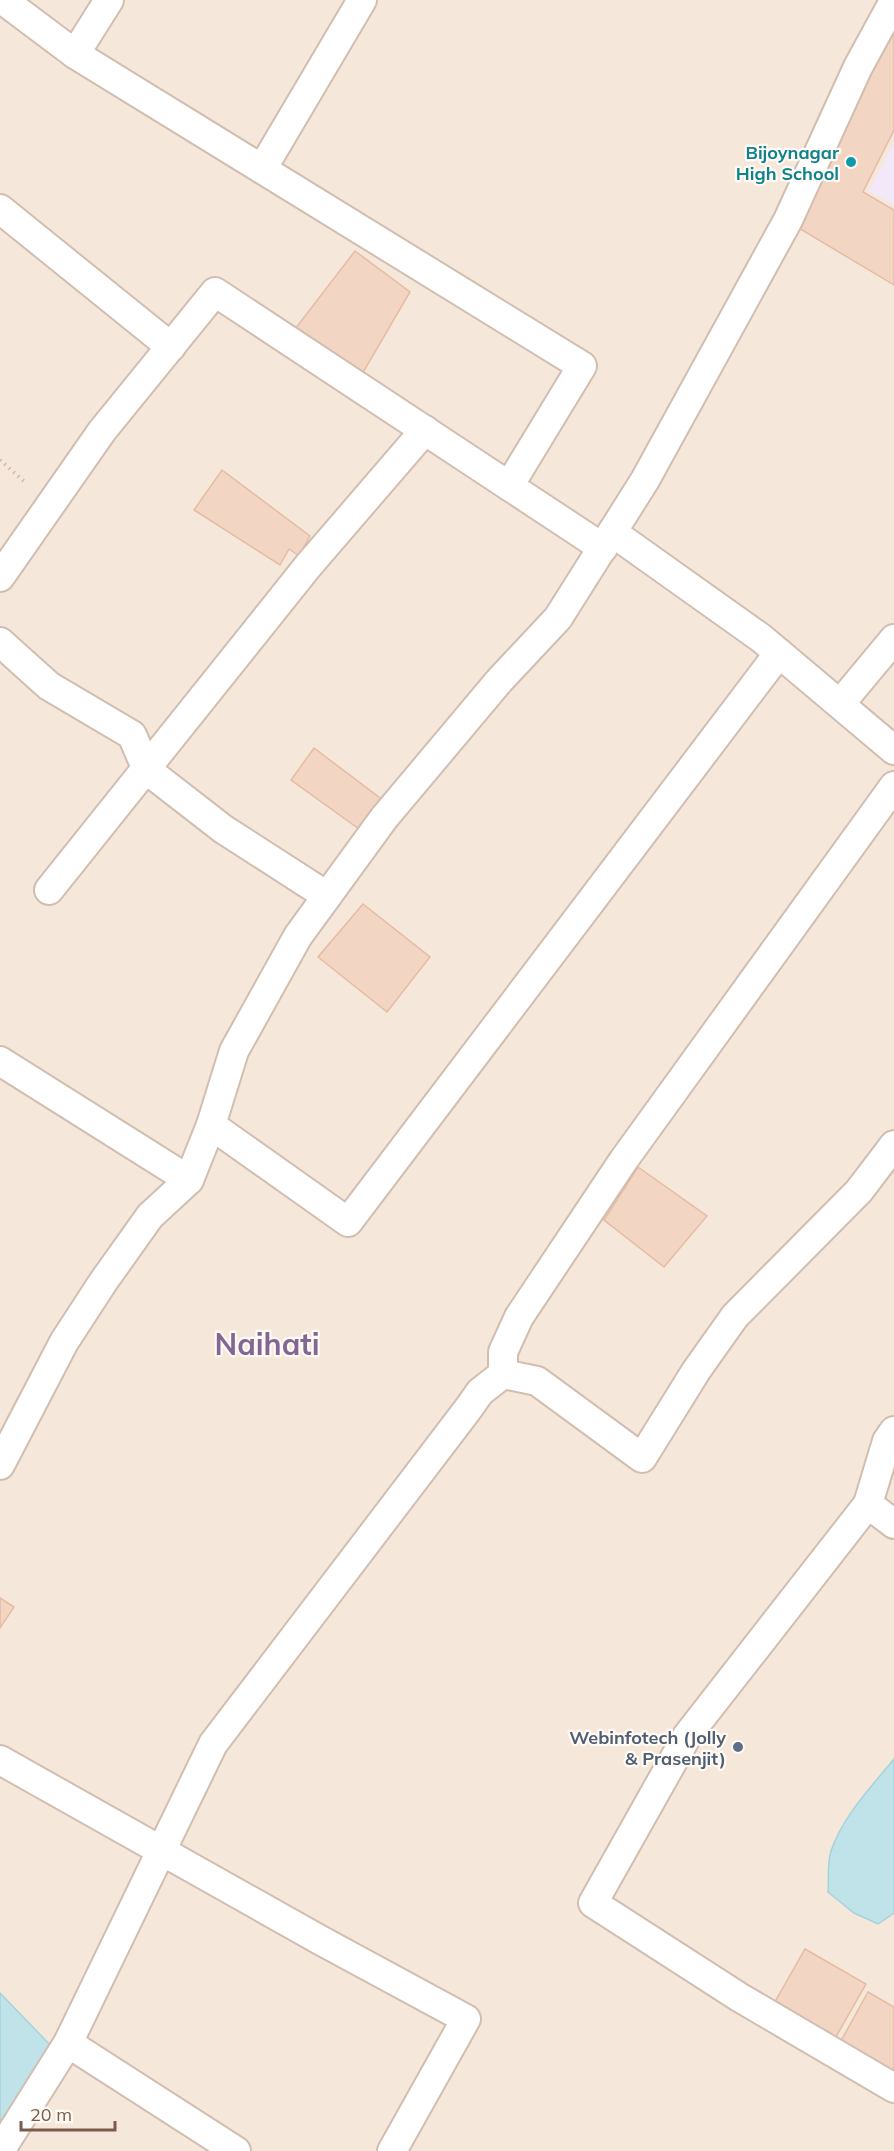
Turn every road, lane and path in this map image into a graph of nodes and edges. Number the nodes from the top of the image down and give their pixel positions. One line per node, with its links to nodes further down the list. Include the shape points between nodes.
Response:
1 (3, 0): 5 (street)
2 (109, 0): 5 (street)
3 (362, 0): 6 (street)
4 (894, 1): 13 (street, via 858,67 788,220 645,480)
5 (75, 54): 6 (street)
6 (262, 169): 11 (street, via 582,366)
7 (0, 209): 8 (street)
8 (171, 347): 9 (street, via 215,292); 12 (street, via 102,431)
9 (425, 430): 11 (street); 20 (street, via 308,566)
10 (0, 460): 12 (path)
11 (509, 486): 13 (street)
12 (51, 504): 14 (street)
13 (607, 540): 17 (street); 23 (street, via 558,618 499,681 384,818)
14 (0, 577)
15 (894, 639): 18 (street)
16 (0, 642): 20 (street, via 49,686 132,735)
17 (779, 653): 18 (street); 25 (street, via 348,1222)
18 (840, 704): 19 (street)
19 (894, 750)
20 (147, 770): 22 (street); 23 (street, via 223,830)
21 (894, 786): 28 (street, via 622,1161 519,1317 503,1352)
22 (50, 890)
23 (327, 896): 25 (street, via 298,936 234,1051)
24 (0, 1061): 27 (street)
25 (211, 1125): 27 (street)
26 (894, 1145): 28 (street, via 859,1191 735,1316 642,1458 537,1381)
27 (189, 1180): 30 (street, via 150,1216 103,1282 64,1342)
28 (503, 1374): 34 (street, via 480,1392 213,1744)
29 (894, 1431): 31 (street, via 887,1440)
30 (0, 1465)
31 (868, 1504): 32 (street); 36 (street, via 687,1736 593,1903 739,1997)
32 (894, 1524)
33 (0, 1760): 34 (street)
34 (161, 1850): 35 (street); 39 (street, via 466,2019)
35 (68, 2043): 37 (street); 38 (street)
36 (894, 2088)
37 (0, 2151)
38 (236, 2151)
39 (392, 2151)

